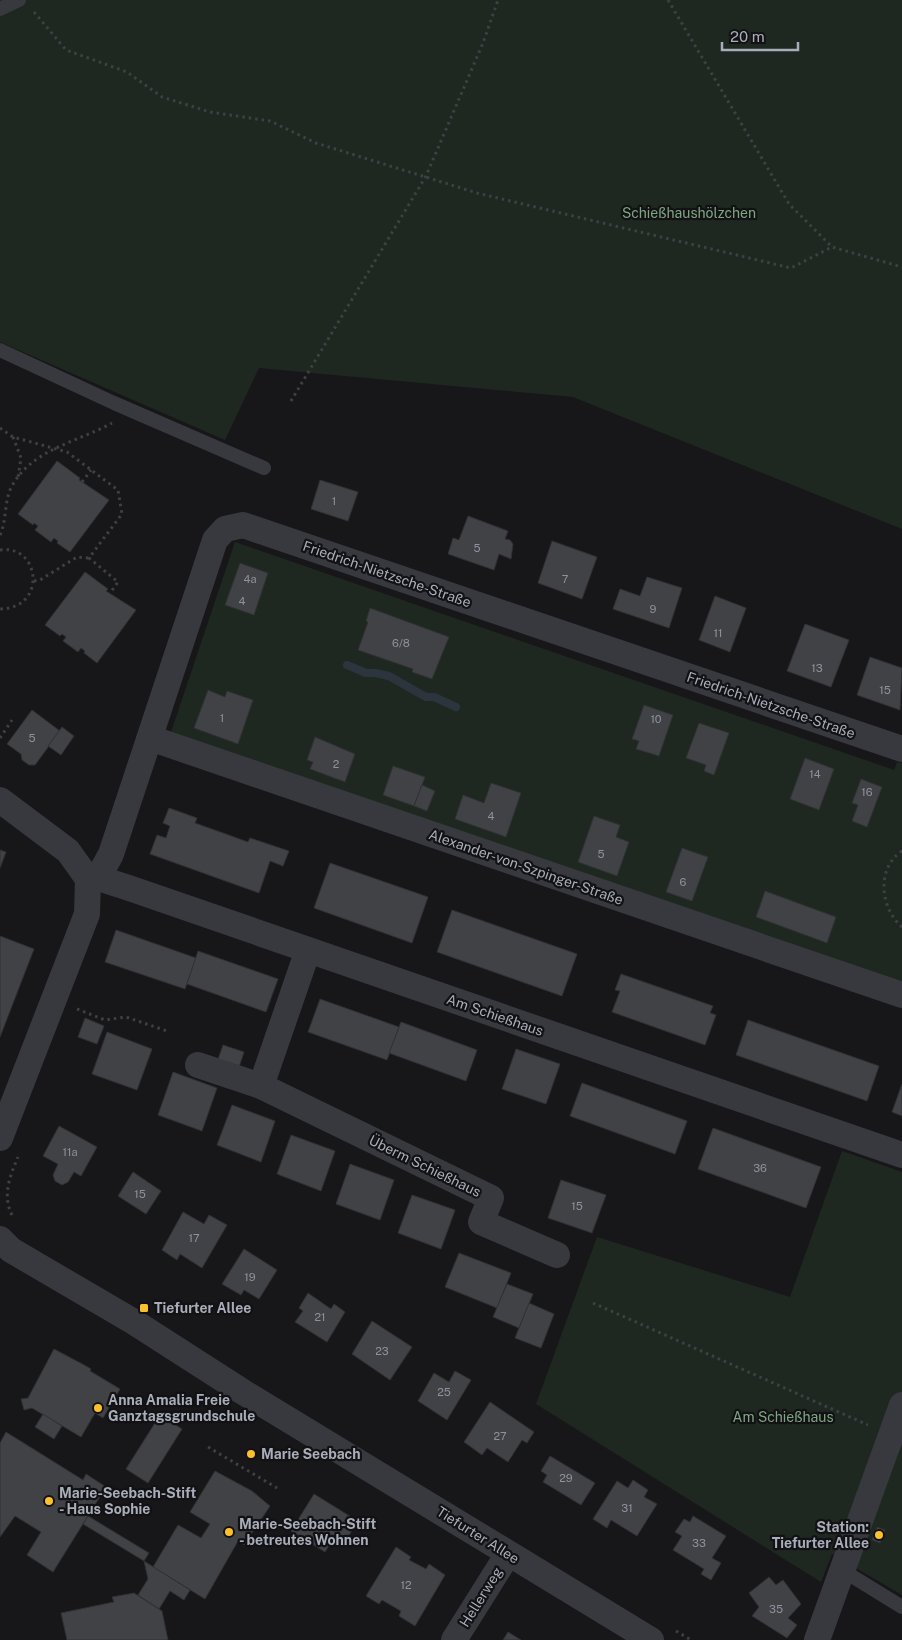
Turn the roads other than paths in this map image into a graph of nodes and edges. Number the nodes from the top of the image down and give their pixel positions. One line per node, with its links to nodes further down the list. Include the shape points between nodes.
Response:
1 (24, 4): 2 (lane)
2 (0, 9)
3 (0, 350): 4 (lane)
4 (264, 468)
5 (150, 738): 6 (street, Friedrich-Nietzsche-Straße, via 215,540 225,529 243,525); 8 (street, Friedrich-Nietzsche-Straße, via 111,854); 10 (street, Alexander-von-Szpinger-Straße)
6 (902, 750)
7 (0, 800): 8 (street, via 68,851)
8 (93, 878): 9 (street, Am Schießhaus); 13 (street, via 87,914 52,1001)
9 (308, 950): 12 (street); 14 (street, Am Schießhaus)
10 (902, 995)
11 (198, 1065): 12 (street, Überm Schießhaus)
12 (261, 1086): 16 (street, Überm Schießhaus, via 491,1198 481,1222)
13 (9, 1146)
14 (902, 1155)
15 (7, 1229): 18 (street, Tiefurter Allee, via 11,1250 134,1322)
16 (557, 1255)
17 (902, 1405): 19 (street)
18 (508, 1554): 21 (street, Tiefurter Allee); 22 (street, Hellerweg)
19 (842, 1570): 20 (lane); 23 (street)
20 (902, 1607)
21 (662, 1635)
22 (454, 1640)
23 (817, 1640)

